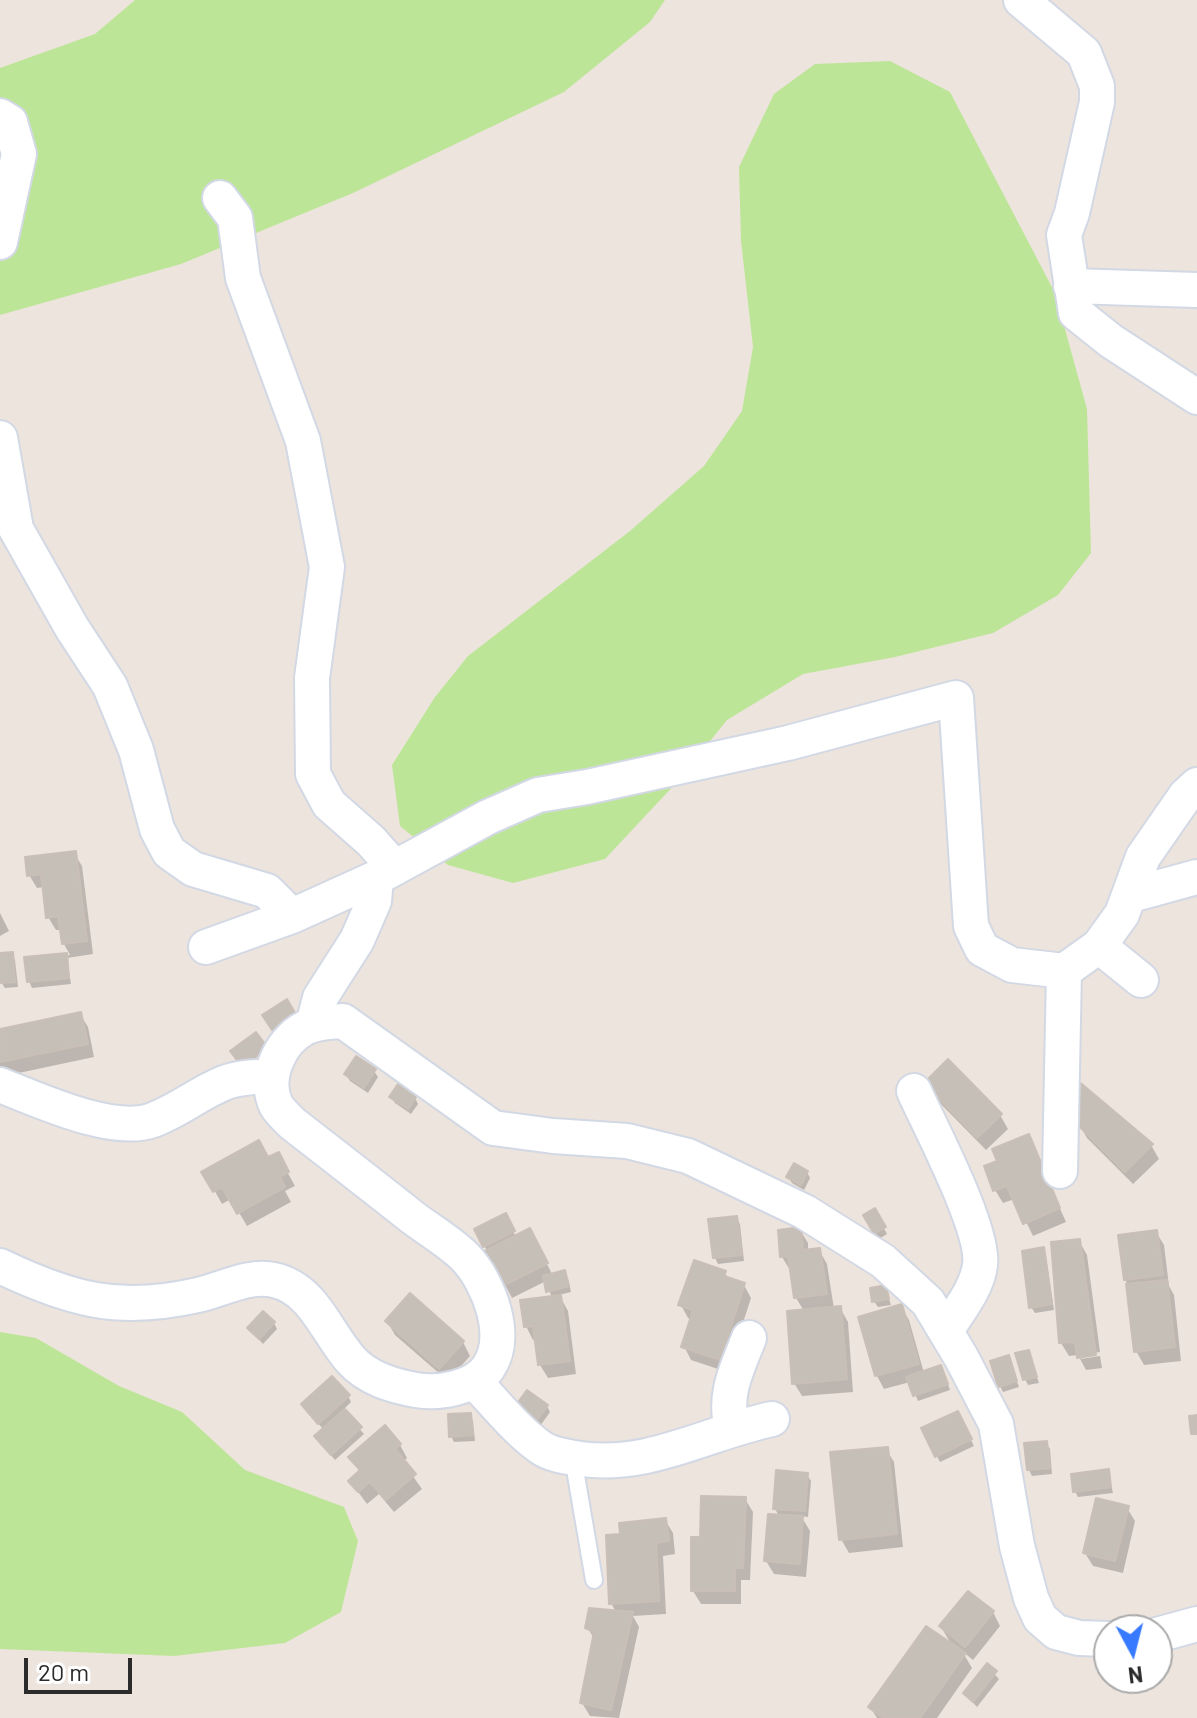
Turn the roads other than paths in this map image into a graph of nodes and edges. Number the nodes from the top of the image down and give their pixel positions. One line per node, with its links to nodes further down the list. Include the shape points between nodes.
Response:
1 (1021, 0): 5 (street, via 1084,53 1097,86 1064,235)
2 (0, 116): 4 (street, via 10,122 19,154)
3 (220, 198): 10 (street, via 235,218 243,278 303,441 327,567 312,678 313,774 329,804 371,841)
4 (0, 242)
5 (1071, 286): 6 (street); 7 (street, via 1076,313)
6 (1197, 290)
7 (1197, 397)
8 (0, 438): 13 (street, via 16,529 110,686 169,852 193,869 267,891)
9 (1197, 785): 12 (street, via 1143,857)
10 (385, 873): 13 (street); 16 (street, via 538,795 788,743 956,698 971,926 982,949 1012,965); 18 (street, via 357,940 320,998)
11 (1197, 877): 12 (street)
12 (1131, 895): 14 (street)
13 (292, 916): 15 (street)
14 (1099, 946): 16 (street); 17 (street)
15 (206, 947)
16 (1064, 971): 22 (street)
17 (1141, 980)
18 (313, 1025): 19 (street, via 285,1047); 24 (street, via 343,1021 493,1128 627,1141 688,1156 805,1212 883,1261 928,1302)
19 (272, 1076): 20 (street, via 225,1082 150,1122 128,1123 100,1120); 26 (street, via 284,1116 466,1258 489,1292 496,1314 495,1352 489,1368)
20 (0, 1085)
21 (914, 1091): 24 (street, via 957,1183 981,1263)
22 (1060, 1171)
23 (0, 1266): 26 (street, via 41,1286 113,1304 149,1304 274,1279 300,1291 351,1360 382,1382 442,1390)
24 (946, 1331): 33 (street, via 996,1424 1017,1546 1040,1618 1056,1632)
25 (749, 1338): 28 (street, via 729,1388)
26 (474, 1381): 29 (street, via 542,1449)
27 (772, 1419): 28 (street)
28 (732, 1427): 29 (street, via 670,1452 619,1460)
29 (573, 1458): 30 (lane)
30 (594, 1580)
31 (1197, 1624): 32 (street)
32 (1173, 1631)
33 (1093, 1638)

